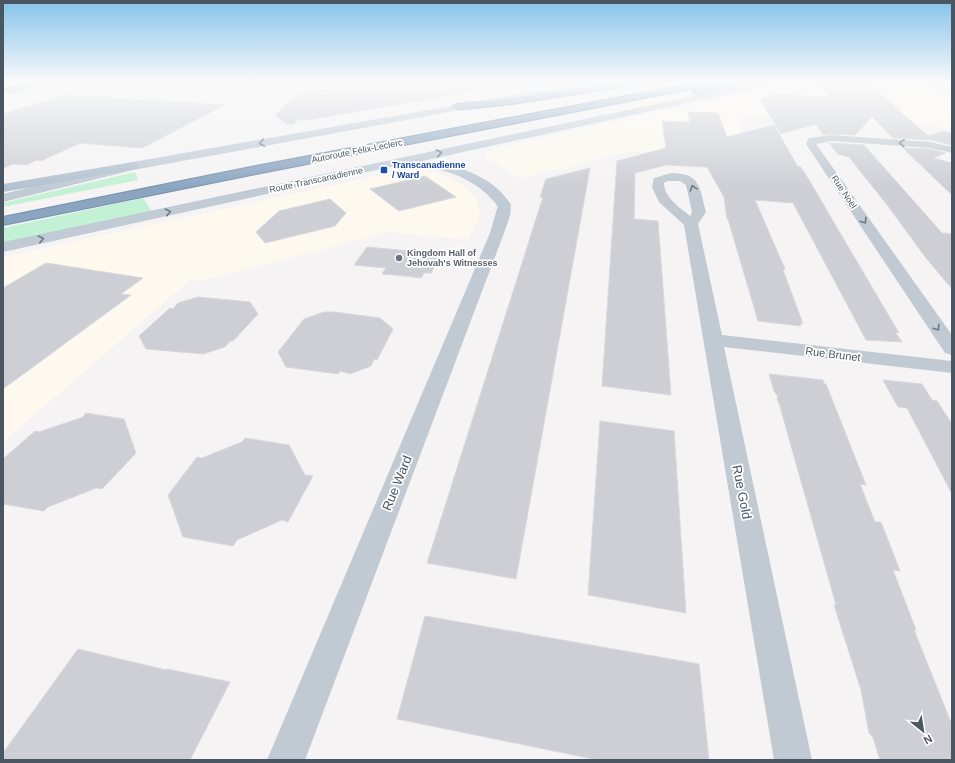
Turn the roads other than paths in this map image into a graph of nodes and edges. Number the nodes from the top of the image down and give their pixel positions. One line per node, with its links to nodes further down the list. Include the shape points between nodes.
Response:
1 (398, 118): 11 (main road, one-way to 11)
2 (480, 118): 12 (highway, Autoroute Félix-Leclerc)
3 (530, 118): 6 (highway, Autoroute Félix-Leclerc)
4 (552, 118): 6 (highway)
5 (603, 118): 7 (main road, Route Transcanadienne)
6 (467, 130): 12 (highway, Autoroute Félix-Leclerc)
7 (475, 145): 9 (main road); 10 (main road, Route Transcanadienne, one-way to 7)
8 (946, 149): 21 (street, Rue Noël, one-way to 21, via 832,138 813,140 811,144)
9 (470, 158)
10 (388, 164): 14 (main road, via 430,165 453,170 486,187 499,197); 19 (main road, Route Transcanadienne, one-way to 10)
11 (133, 166): 13 (main road); 15 (main road)
12 (210, 175): 16 (highway, Autoroute Félix-Leclerc); 17 (highway, Autoroute Félix-Leclerc)
13 (3, 188)
14 (503, 194): 23 (street, Rue Ward, via 503,215 497,233)
15 (3, 198)
16 (3, 212)
17 (3, 221)
18 (691, 224): 20 (street, Rue Gold)
19 (3, 247)
20 (714, 340): 22 (street, Rue Brunet); 24 (street, Rue Gold)
21 (952, 349)
22 (952, 367)
23 (286, 760)
24 (793, 760)

